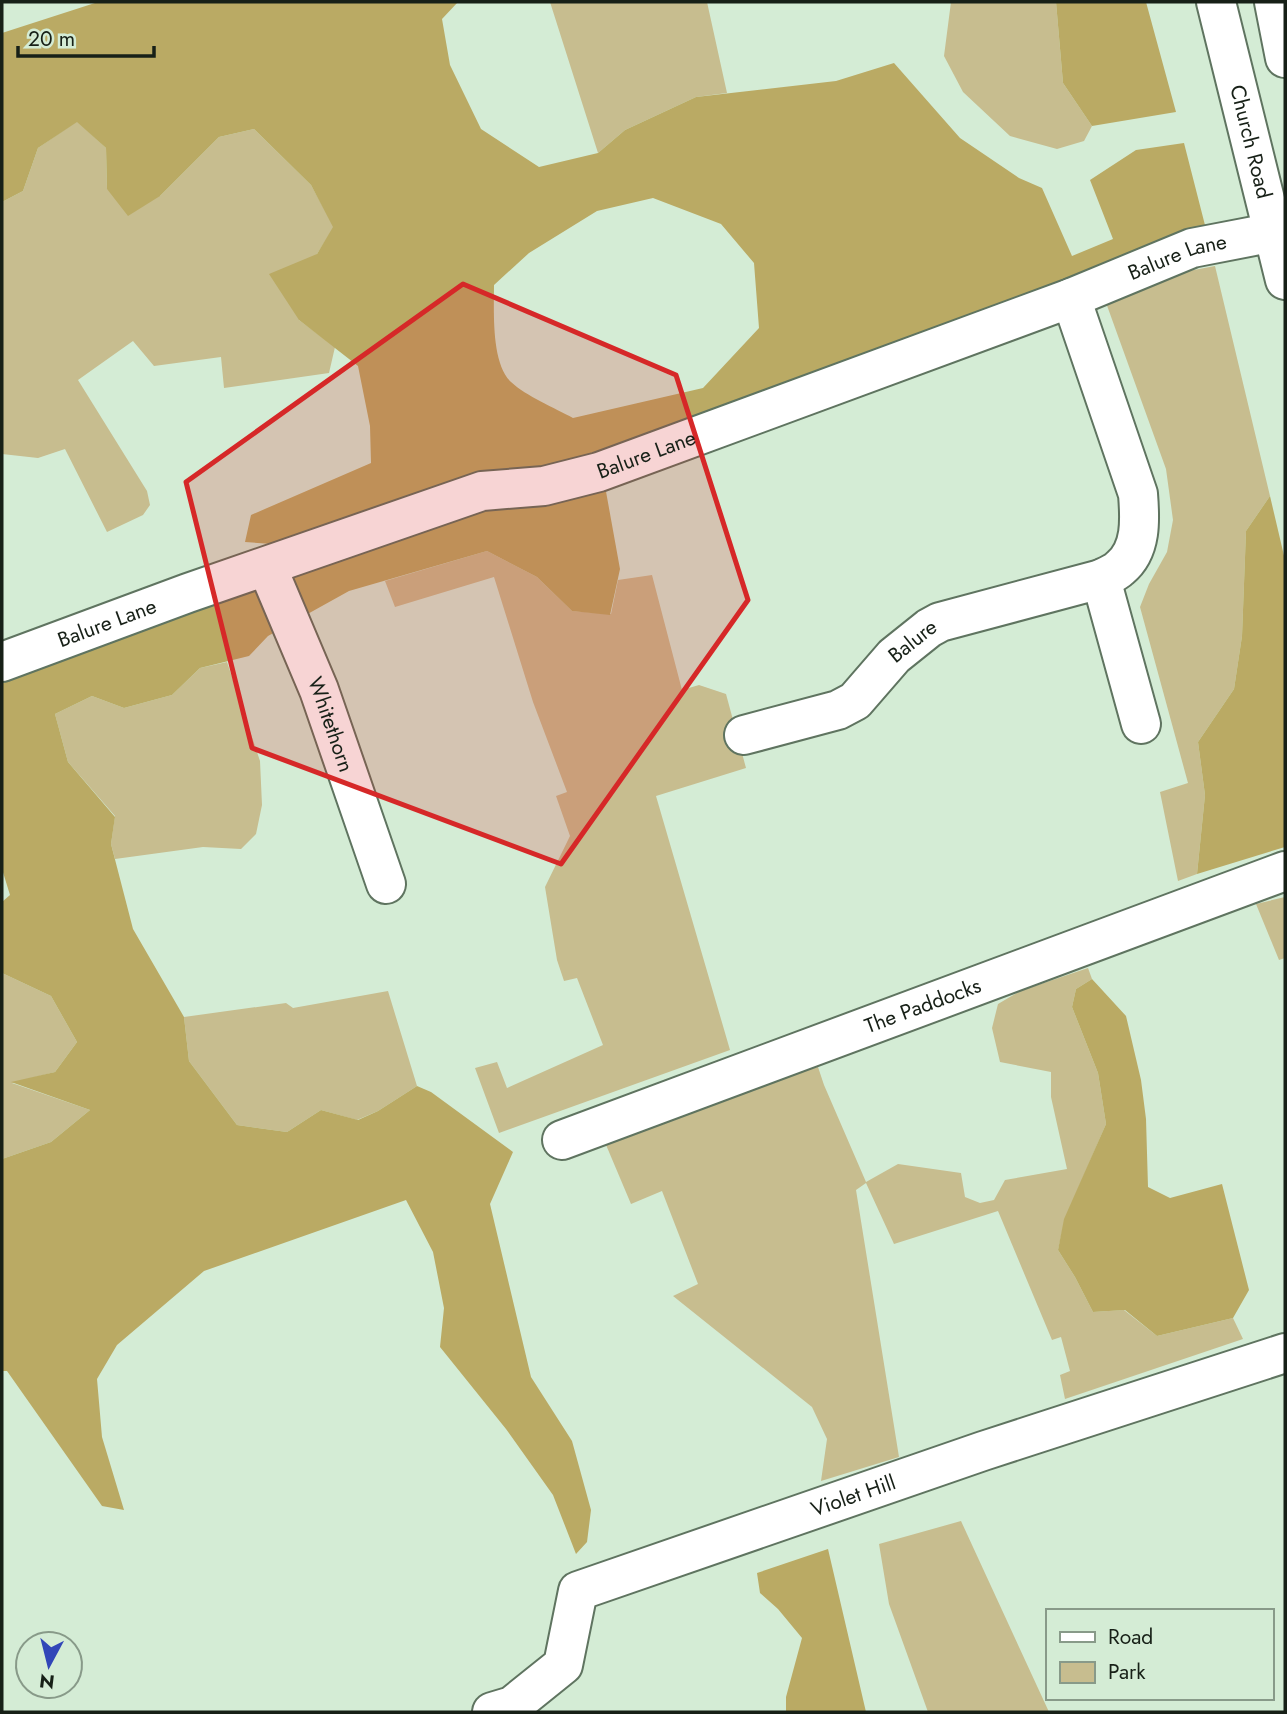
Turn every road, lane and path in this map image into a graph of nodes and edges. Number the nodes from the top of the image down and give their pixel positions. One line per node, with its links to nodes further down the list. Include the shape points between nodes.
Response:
1 (1216, 2): 4 (street, Church Road)
2 (1274, 2): 3 (street)
3 (1285, 58)
4 (1279, 231): 5 (street, Church Road); 6 (street, Balure Lane, via 1192,248)
5 (1285, 280)
6 (1071, 298): 7 (street, Balure Lane, via 599,472 544,486 482,491); 8 (street, Balure, via 1138,494 1135,548 1122,567)
7 (267, 567): 9 (street, Balure Lane); 13 (street, Whitethorn, via 319,690)
8 (1101, 579): 10 (street); 11 (street, Balure, via 940,622 894,656 855,701 838,710)
9 (2, 662)
10 (1140, 723)
11 (744, 735)
12 (1285, 871): 14 (street, The Paddocks)
13 (386, 884)
14 (562, 1140)
15 (1285, 1353): 16 (street, Violet Hill, via 578,1591 563,1664 512,1706)
16 (492, 1712)

